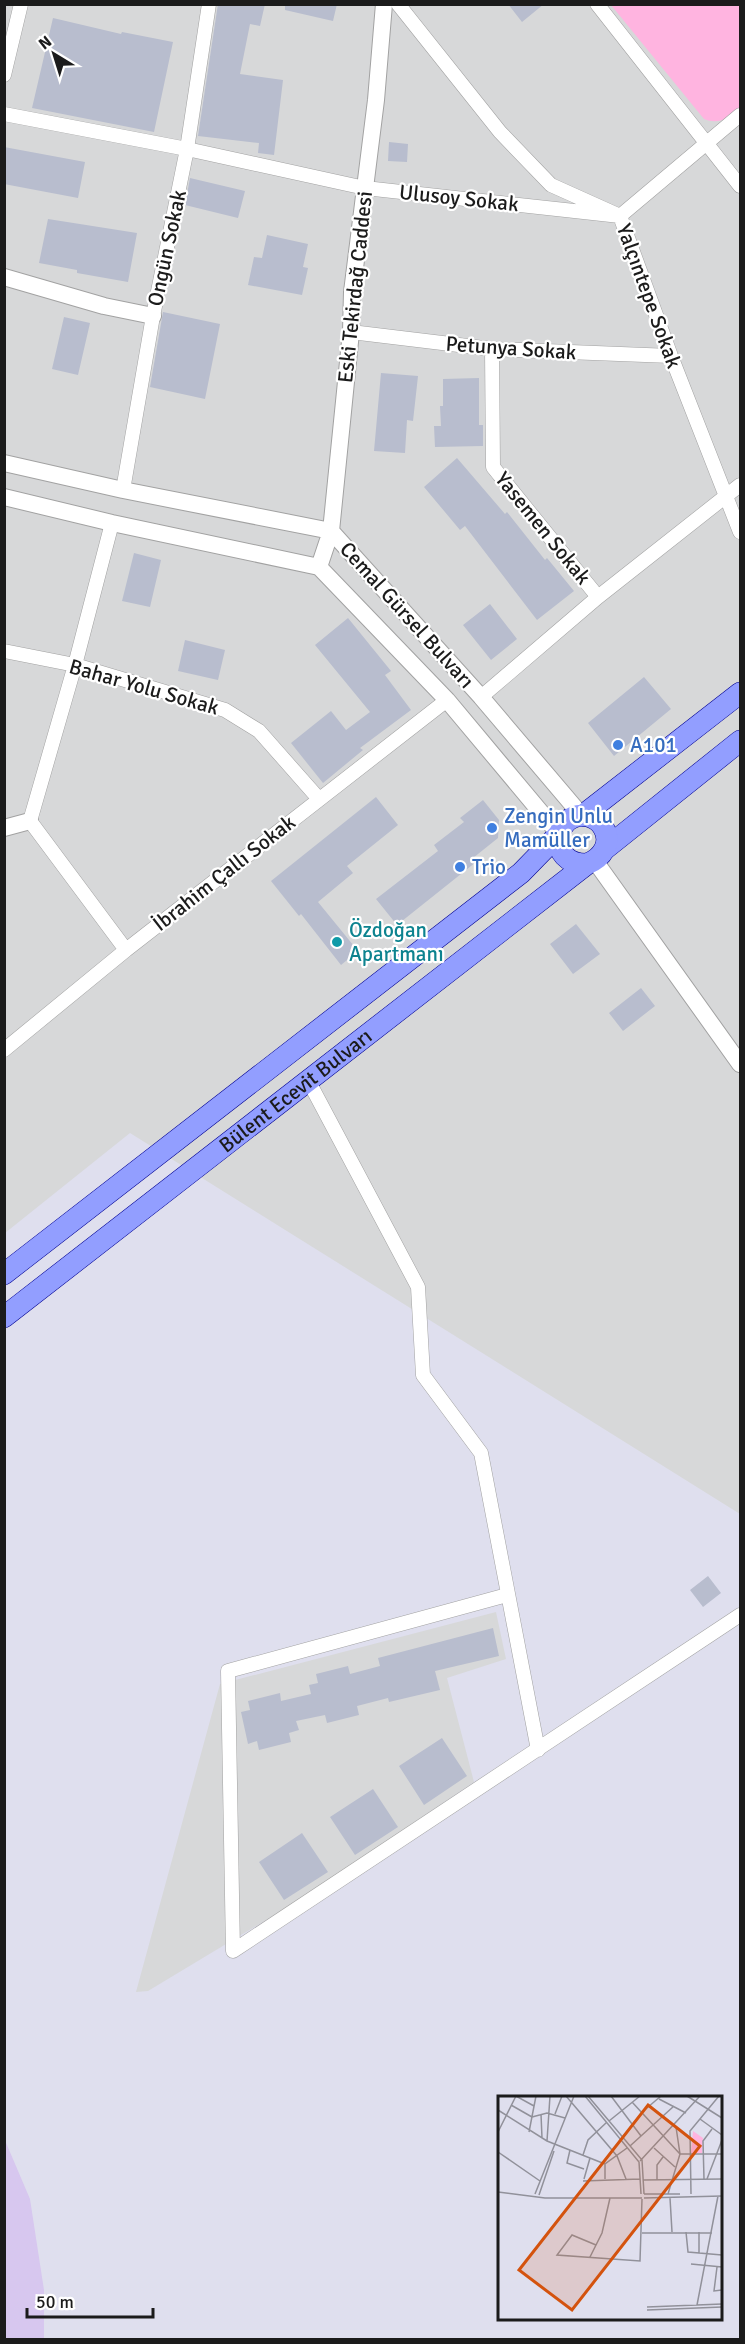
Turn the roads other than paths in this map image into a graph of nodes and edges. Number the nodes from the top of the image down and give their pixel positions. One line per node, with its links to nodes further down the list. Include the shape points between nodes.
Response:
1 (21, 4): 6 (street)
2 (209, 4): 10 (street, Ongün Sokak)
3 (384, 4): 12 (street, Eski Tekirdağ Caddesi)
4 (398, 4): 13 (street, Yalçıntepe Sokak, via 500,132 551,185)
5 (597, 4): 9 (street)
6 (4, 75)
7 (4, 114): 10 (street, Ulusoy Sokak)
8 (741, 115): 9 (street)
9 (705, 144): 11 (street); 13 (street)
10 (187, 149): 12 (street, Ulusoy Sokak); 15 (street, Ongün Sokak)
11 (741, 186)
12 (365, 188): 13 (street, Ulusoy Sokak); 16 (street, Eski Tekirdağ Caddesi)
13 (620, 216): 18 (street, Yalçıntepe Sokak)
14 (4, 277): 15 (street)
15 (153, 316): 21 (street, Ongün Sokak)
16 (351, 332): 17 (street, Petunya Sokak); 25 (street, Eski Tekirdağ Caddesi)
17 (492, 349): 18 (street, Petunya Sokak); 28 (street, Yasemen Sokak, via 493,467)
18 (671, 356): 23 (street, Yalçıntepe Sokak)
19 (4, 463): 21 (street, Cemal Gürsel Bulvarı)
20 (741, 485): 23 (street)
21 (123, 490): 25 (street, Cemal Gürsel Bulvarı)
22 (4, 497): 24 (street, Cemal Gürsel Bulvarı)
23 (725, 497): 26 (street, Yalçıntepe Sokak); 28 (street)
24 (112, 523): 27 (street, Cemal Gürsel Bulvarı); 30 (street)
25 (331, 531): 27 (street, Eski Tekirdağ Caddesi); 32 (street, Cemal Gürsel Bulvarı)
26 (741, 532)
27 (319, 567): 33 (street, Cemal Gürsel Bulvarı)
28 (598, 597): 32 (street)
29 (4, 651): 30 (street, Bahar Yolu Sokak)
30 (75, 665): 35 (street, Bahar Yolu Sokak, via 225,710 259,731); 37 (street)
31 (741, 693): 36 (main road)
32 (481, 697): 36 (street, Cemal Gürsel Bulvarı)
33 (447, 700): 35 (street, İbrahim Çallı Sokak); 39 (street, Cemal Gürsel Bulvarı)
34 (741, 741): 40 (main road, Bülent Ecevit Bulvarı)
35 (319, 800): 41 (street, İbrahim Çallı Sokak)
36 (582, 816): 39 (main road, via 568,821); 40 (main road, via 603,826 607,841)
37 (30, 821): 38 (street); 41 (street)
38 (4, 828)
39 (559, 834): 40 (main road, via 558,842 571,862); 45 (main road, via 520,873)
40 (596, 858): 43 (street); 44 (main road, Bülent Ecevit Bulvarı)
41 (126, 950): 42 (street, İbrahim Çallı Sokak)
42 (4, 1050)
43 (741, 1064)
44 (308, 1080): 46 (main road, Bülent Ecevit Bulvarı); 47 (street, via 418,1287 423,1375 481,1453)
45 (4, 1274)
46 (4, 1317)
47 (507, 1595): 49 (street); 49 (street, via 228,1671 233,1951)
48 (741, 1615): 49 (street)
49 (538, 1750)

